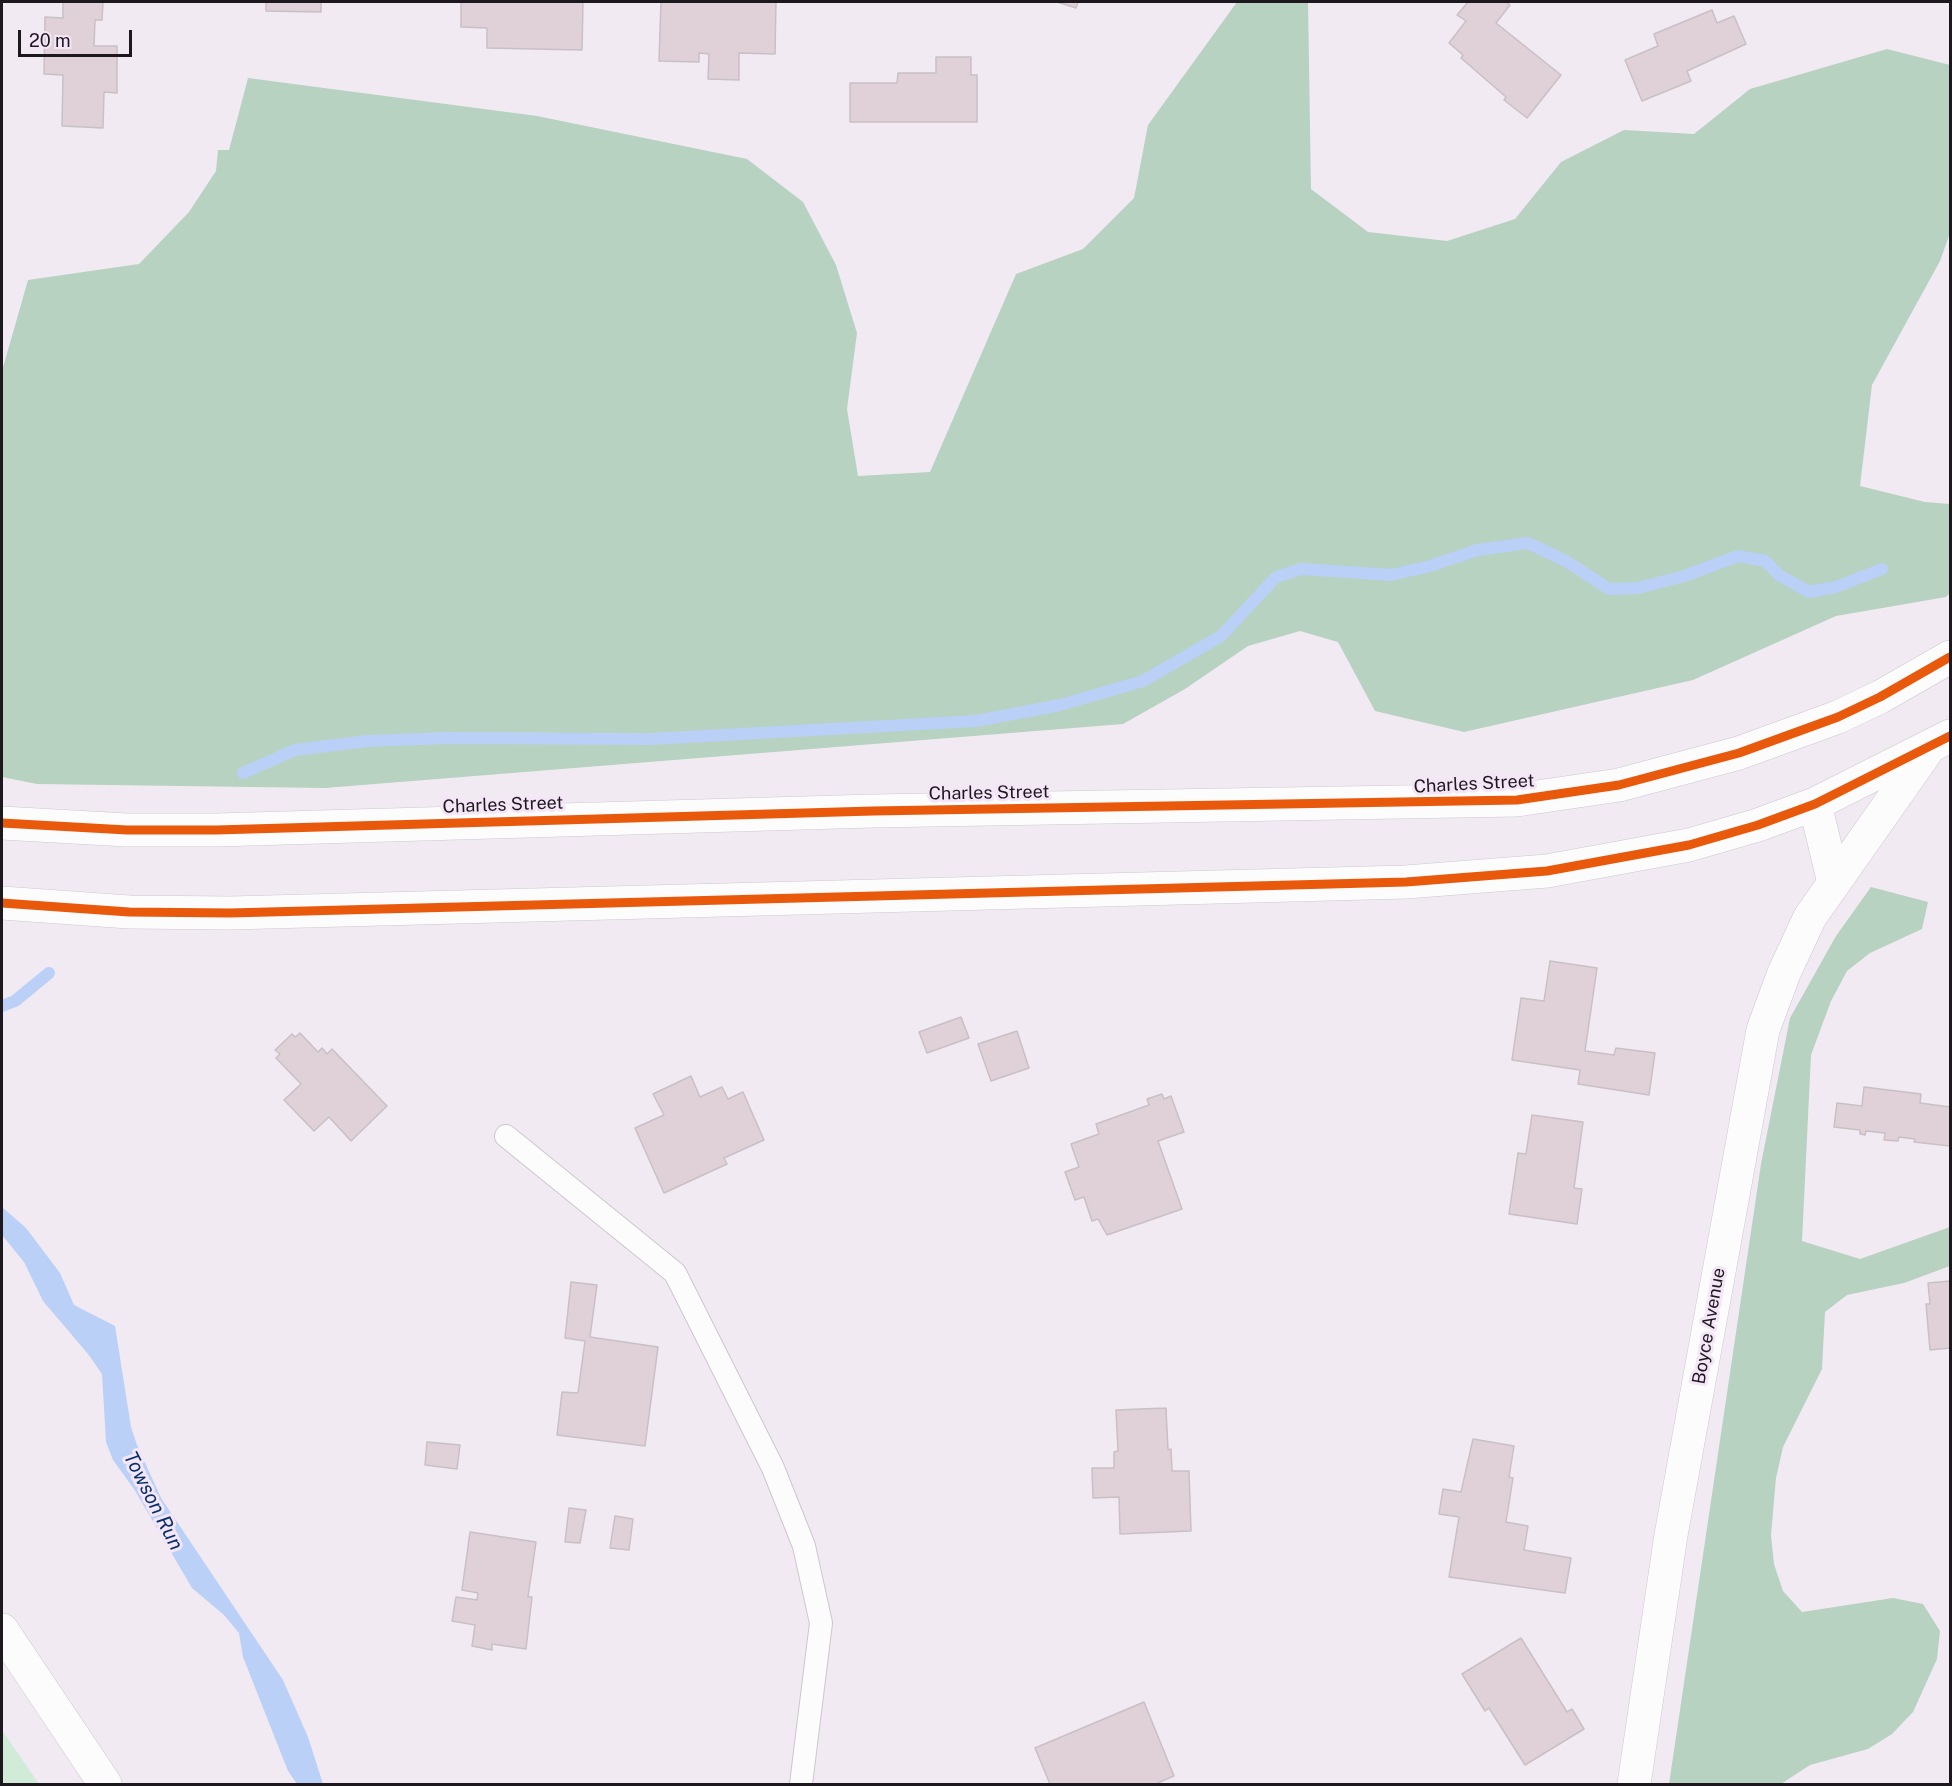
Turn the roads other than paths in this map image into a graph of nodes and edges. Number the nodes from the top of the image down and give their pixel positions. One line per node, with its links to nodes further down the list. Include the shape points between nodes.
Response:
1 (1947, 660): 4 (main road, Charles Street, via 1838,717 1739,753 1619,785 1517,800 873,811 216,830 116,830)
2 (1939, 743): 3 (main road); 5 (main road, Boyce Avenue)
3 (1815, 804): 5 (main road); 6 (main road, via 1689,845 1622,859 1547,871 1406,882 230,913 129,912)
4 (2, 823)
5 (1834, 883): 11 (main road, Boyce Avenue, via 1810,917 1763,1030 1671,1535)
6 (2, 903)
7 (506, 1136): 10 (lane, via 675,1273 773,1468 804,1546 821,1623)
8 (2, 1630): 9 (main road)
9 (105, 1785)
10 (801, 1785)
11 (1634, 1785)

